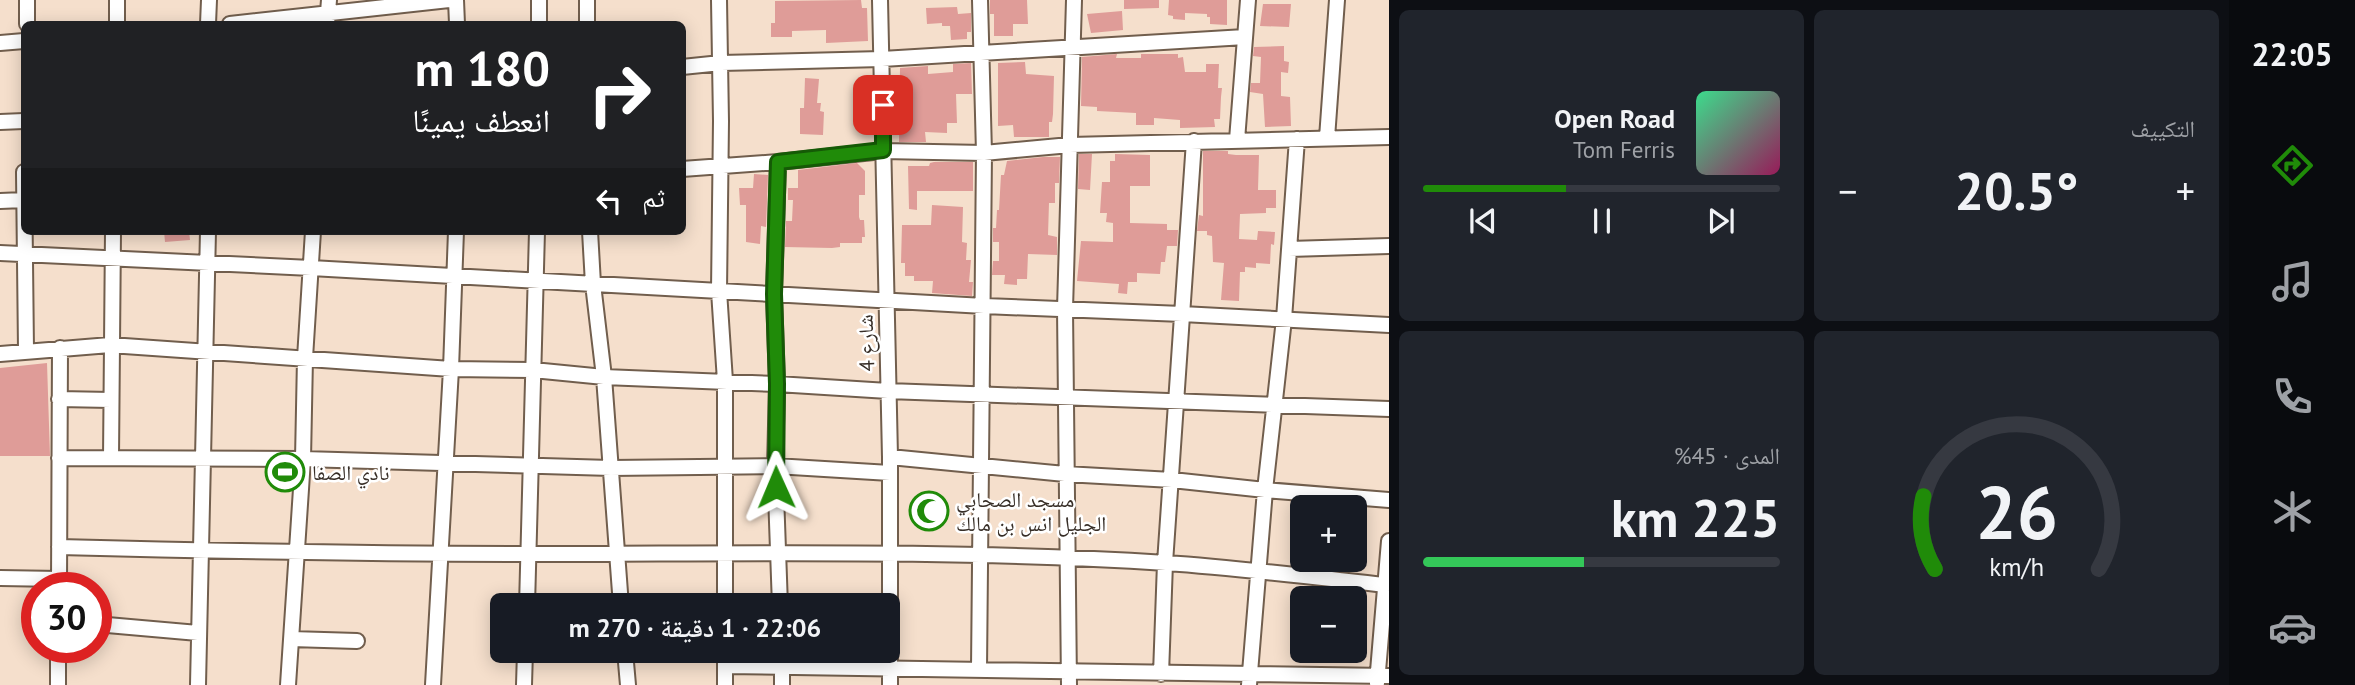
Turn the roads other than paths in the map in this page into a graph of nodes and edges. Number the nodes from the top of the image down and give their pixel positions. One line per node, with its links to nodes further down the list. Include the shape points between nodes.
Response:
1 (27, 0): 15 (street)
2 (117, 0): 16 (street)
3 (209, 0): 17 (street)
4 (449, 0): 14 (street)
5 (456, 0): 19 (street)
6 (539, 0): 20 (street)
7 (587, 0): 21 (street)
8 (719, 0): 28 (street)
9 (880, 0): 27 (street, شارع 4)
10 (981, 0): 26 (street)
11 (1074, 0): 25 (street)
12 (1248, 0): 22 (street)
13 (1337, 0): 33 (street)
14 (328, 12): 18 (street)
15 (27, 21)
16 (117, 21)
17 (208, 21)
18 (254, 21)
19 (457, 21)
20 (539, 21)
21 (587, 21)
22 (1245, 37): 25 (street); 36 (street)
23 (21, 41): 24 (street)
24 (0, 43)
25 (1074, 48): 26 (street); 37 (street)
26 (982, 52): 27 (street); 39 (street)
27 (882, 59): 28 (street); 38 (street, شارع 4)
28 (720, 63): 29 (street); 41 (street)
29 (686, 67)
30 (21, 121): 31 (street)
31 (0, 122)
32 (1389, 137): 33 (street)
33 (1327, 138): 34 (street)
34 (1297, 139): 36 (street); 53 (street)
35 (1194, 141): 36 (street); 37 (street); 67 (street)
36 (1237, 141)
37 (1070, 145): 39 (street); 66 (street)
38 (883, 150): 39 (street); 40 (street); 64 (street, شارع 4)
39 (984, 153): 65 (street)
40 (778, 162): 41 (street); 63 (street)
41 (721, 166): 42 (street); 62 (street)
42 (686, 169)
43 (21, 200): 44 (street)
44 (0, 201)
45 (24, 235): 55 (street)
46 (113, 235): 56 (street)
47 (208, 235): 57 (street)
48 (313, 235): 58 (street)
49 (456, 235): 59 (street)
50 (537, 235): 60 (street)
51 (590, 235): 61 (street)
52 (1389, 246): 53 (street)
53 (1289, 249): 68 (street)
54 (0, 253): 55 (street)
55 (24, 254): 56 (street); 72 (street)
56 (113, 258): 57 (street); 70 (street)
57 (208, 264): 58 (street); 73 (street)
58 (311, 268): 59 (street); 75 (street)
59 (454, 276): 60 (street); 76 (street)
60 (536, 281): 61 (street); 77 (street)
61 (593, 284): 62 (street); 78 (street)
62 (719, 290): 63 (street); 79 (street)
63 (774, 294): 64 (street); 80 (street)
64 (886, 300): 65 (street); 81 (street, شارع 4)
65 (984, 306): 66 (street); 82 (street)
66 (1065, 309): 67 (street); 83 (street)
67 (1182, 314): 68 (street); 86 (street)
68 (1284, 318): 69 (street); 87 (street)
69 (1389, 325)
70 (110, 345): 71 (street); 73 (street); 85 (street)
71 (60, 348): 72 (street); 84 (street)
72 (26, 350): 74 (street)
73 (206, 350): 75 (street); 92 (street)
74 (0, 354)
75 (305, 358): 76 (street); 93 (street)
76 (451, 369): 77 (street); 94 (street)
77 (533, 370): 78 (street); 95 (street)
78 (604, 377): 79 (street); 99 (street)
79 (725, 382): 80 (street); 97 (street)
80 (777, 384): 81 (street); 98 (street)
81 (888, 391): 82 (street); 89 (street, شارع 4)
82 (980, 393): 83 (street); 96 (street)
83 (1064, 397): 86 (street); 101 (street)
84 (59, 399): 85 (street); 90 (street)
85 (111, 400): 91 (street)
86 (1177, 402): 87 (street); 102 (street)
87 (1275, 406): 88 (street); 103 (street)
88 (1389, 410)
89 (890, 457): 96 (street); 100 (street, شارع 4)
90 (59, 458): 91 (street); 106 (street)
91 (111, 458): 92 (street)
92 (204, 458): 93 (street); 107 (street)
93 (303, 459): 94 (street); 108 (street)
94 (444, 464): 95 (street); 111 (street)
95 (532, 464): 99 (street); 113 (street)
96 (982, 464): 101 (street); 115 (street)
97 (724, 465): 98 (street); 99 (street); 109 (street)
98 (775, 466): 100 (street); 110 (street)
99 (611, 468): 112 (street)
100 (890, 473): 114 (street, شارع 4)
101 (1065, 474): 102 (street); 116 (street)
102 (1171, 480): 103 (street); 117 (street)
103 (1265, 490): 104 (street); 118 (street)
104 (1389, 500)
105 (1389, 541): 122 (street)
106 (59, 547): 107 (street); 119 (street)
107 (201, 550): 108 (street); 128 (street)
108 (297, 550): 111 (street); 129 (street)
109 (725, 552): 110 (street); 112 (street); 125 (street)
110 (779, 552): 114 (street); 126 (street)
111 (440, 553): 113 (street); 148 (street)
112 (617, 553): 113 (street); 124 (street)
113 (529, 554): 123 (street)
114 (891, 555): 115 (street); 138 (street, شارع 4)
115 (981, 555): 116 (street); 139 (street)
116 (1067, 559): 117 (street); 141 (street)
117 (1165, 563): 118 (street); 140 (street)
118 (1258, 571): 122 (street); 144 (street)
119 (59, 572)
120 (0, 578): 121 (street)
121 (21, 580)
122 (1385, 585): 142 (street)
123 (528, 593)
124 (620, 593)
125 (725, 593)
126 (780, 593)
127 (112, 625): 128 (street)
128 (198, 633): 146 (street)
129 (291, 639): 130 (street); 147 (street)
130 (357, 641)
131 (58, 663): 145 (street)
132 (525, 663): 149 (street)
133 (626, 663): 150 (street)
134 (725, 663): 151 (street)
135 (757, 663): 137 (street)
136 (782, 663): 137 (street)
137 (782, 667): 138 (street); 152 (street)
138 (890, 669): 139 (street); 153 (street, شارع 4)
139 (979, 669): 141 (street)
140 (1161, 674): 141 (street); 143 (street)
141 (1069, 678)
142 (1381, 679): 144 (street)
143 (1179, 680): 144 (street)
144 (1249, 680)
145 (58, 685)
146 (198, 685)
147 (288, 685)
148 (433, 685)
149 (524, 685)
150 (628, 685)
151 (725, 685)
152 (782, 685)
153 (890, 685)

